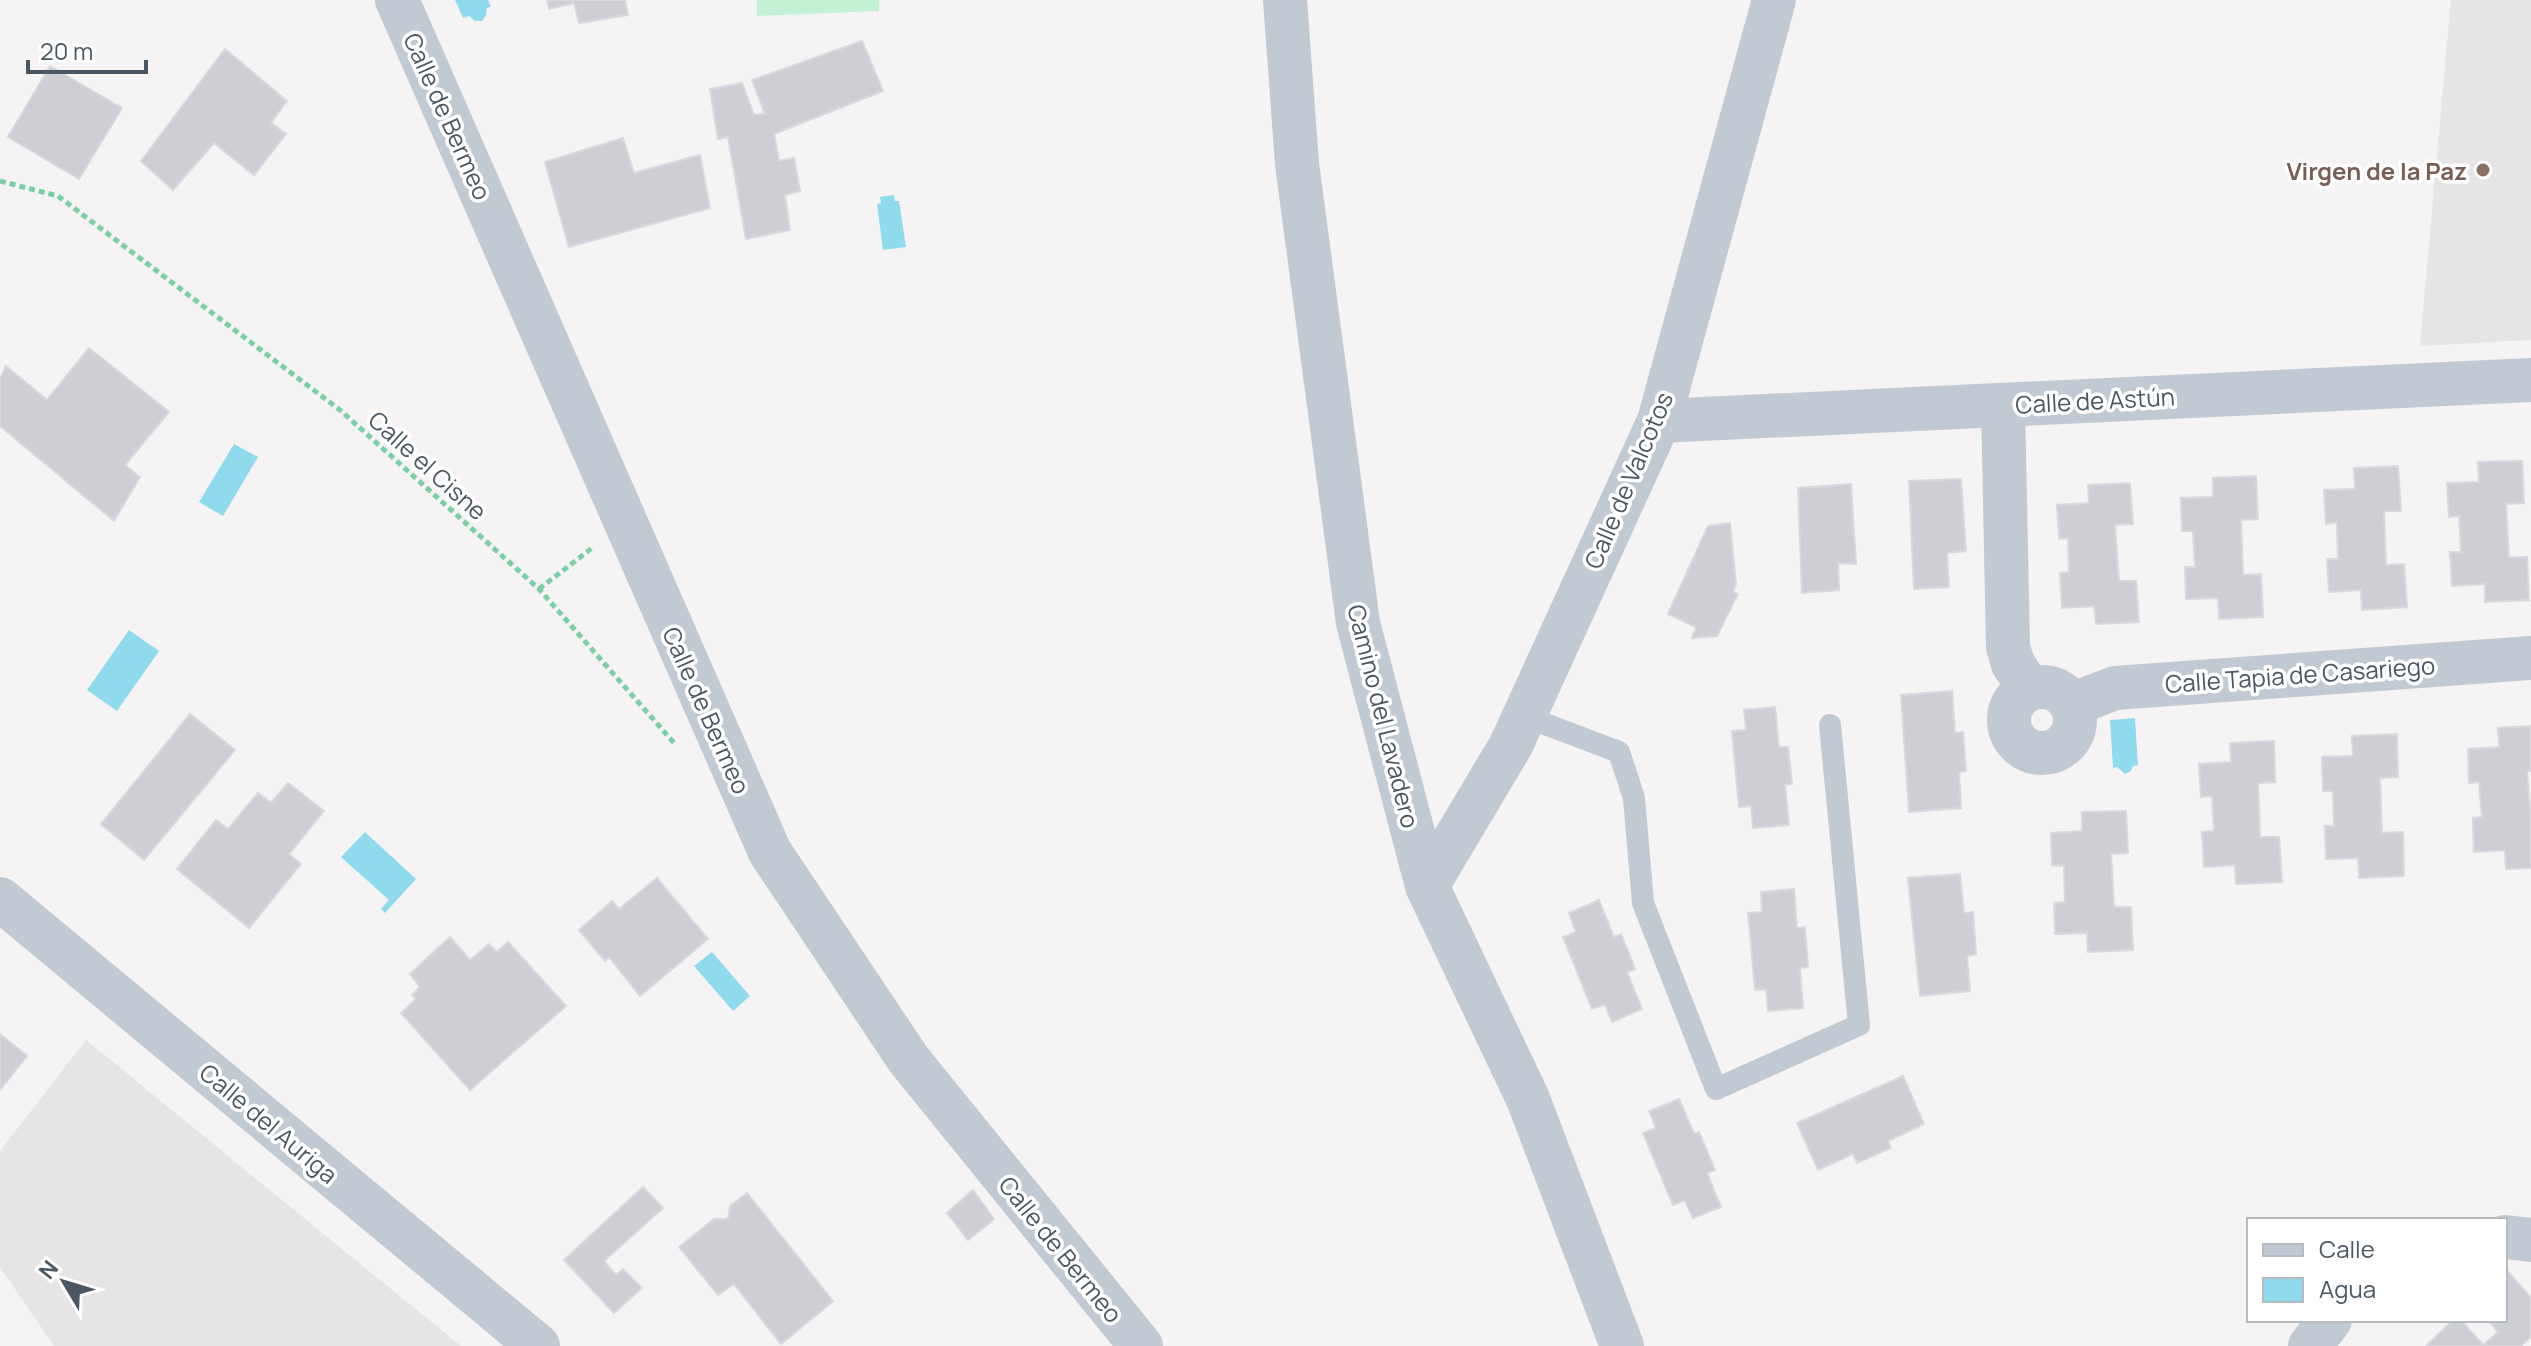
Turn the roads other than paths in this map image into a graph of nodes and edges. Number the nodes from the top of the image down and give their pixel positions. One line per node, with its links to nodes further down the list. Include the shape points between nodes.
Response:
1 (397, 0): 17 (street, Calle de Bermeo, via 770,852 909,1060)
2 (1285, 0): 12 (street, Camino del Lavadero, via 1297,164 1358,623)
3 (1774, 0): 6 (street, Calle de Valcotos)
4 (2531, 380): 5 (street, Calle de Astún)
5 (2003, 405): 6 (street, Calle de Astún); 8 (street, via 2008,647)
6 (1659, 421): 10 (street, Calle de Valcotos)
7 (2531, 658): 9 (street, Calle Tapia de Casariego, via 2115,688)
8 (2030, 689): 9 (street, via 2053,689); 9 (street, via 2012,706 2010,729 2015,740 2036,753 2060,748 2069,740 2075,716)
9 (2071, 705)
10 (1524, 716): 11 (lane, via 1619,752 1634,798 1643,903 1716,1089 1859,1025); 12 (street, Calle de Valcotos)
11 (1830, 725)
12 (1427, 886): 19 (street, Camino del Lavadero, via 1528,1099)
13 (0, 899): 18 (street, Calle del Auriga)
14 (2507, 1237): 15 (street)
15 (2531, 1240)
16 (2328, 1322): 20 (street)
17 (1129, 1342)
18 (538, 1346)
19 (1622, 1346)
20 (2310, 1346)

